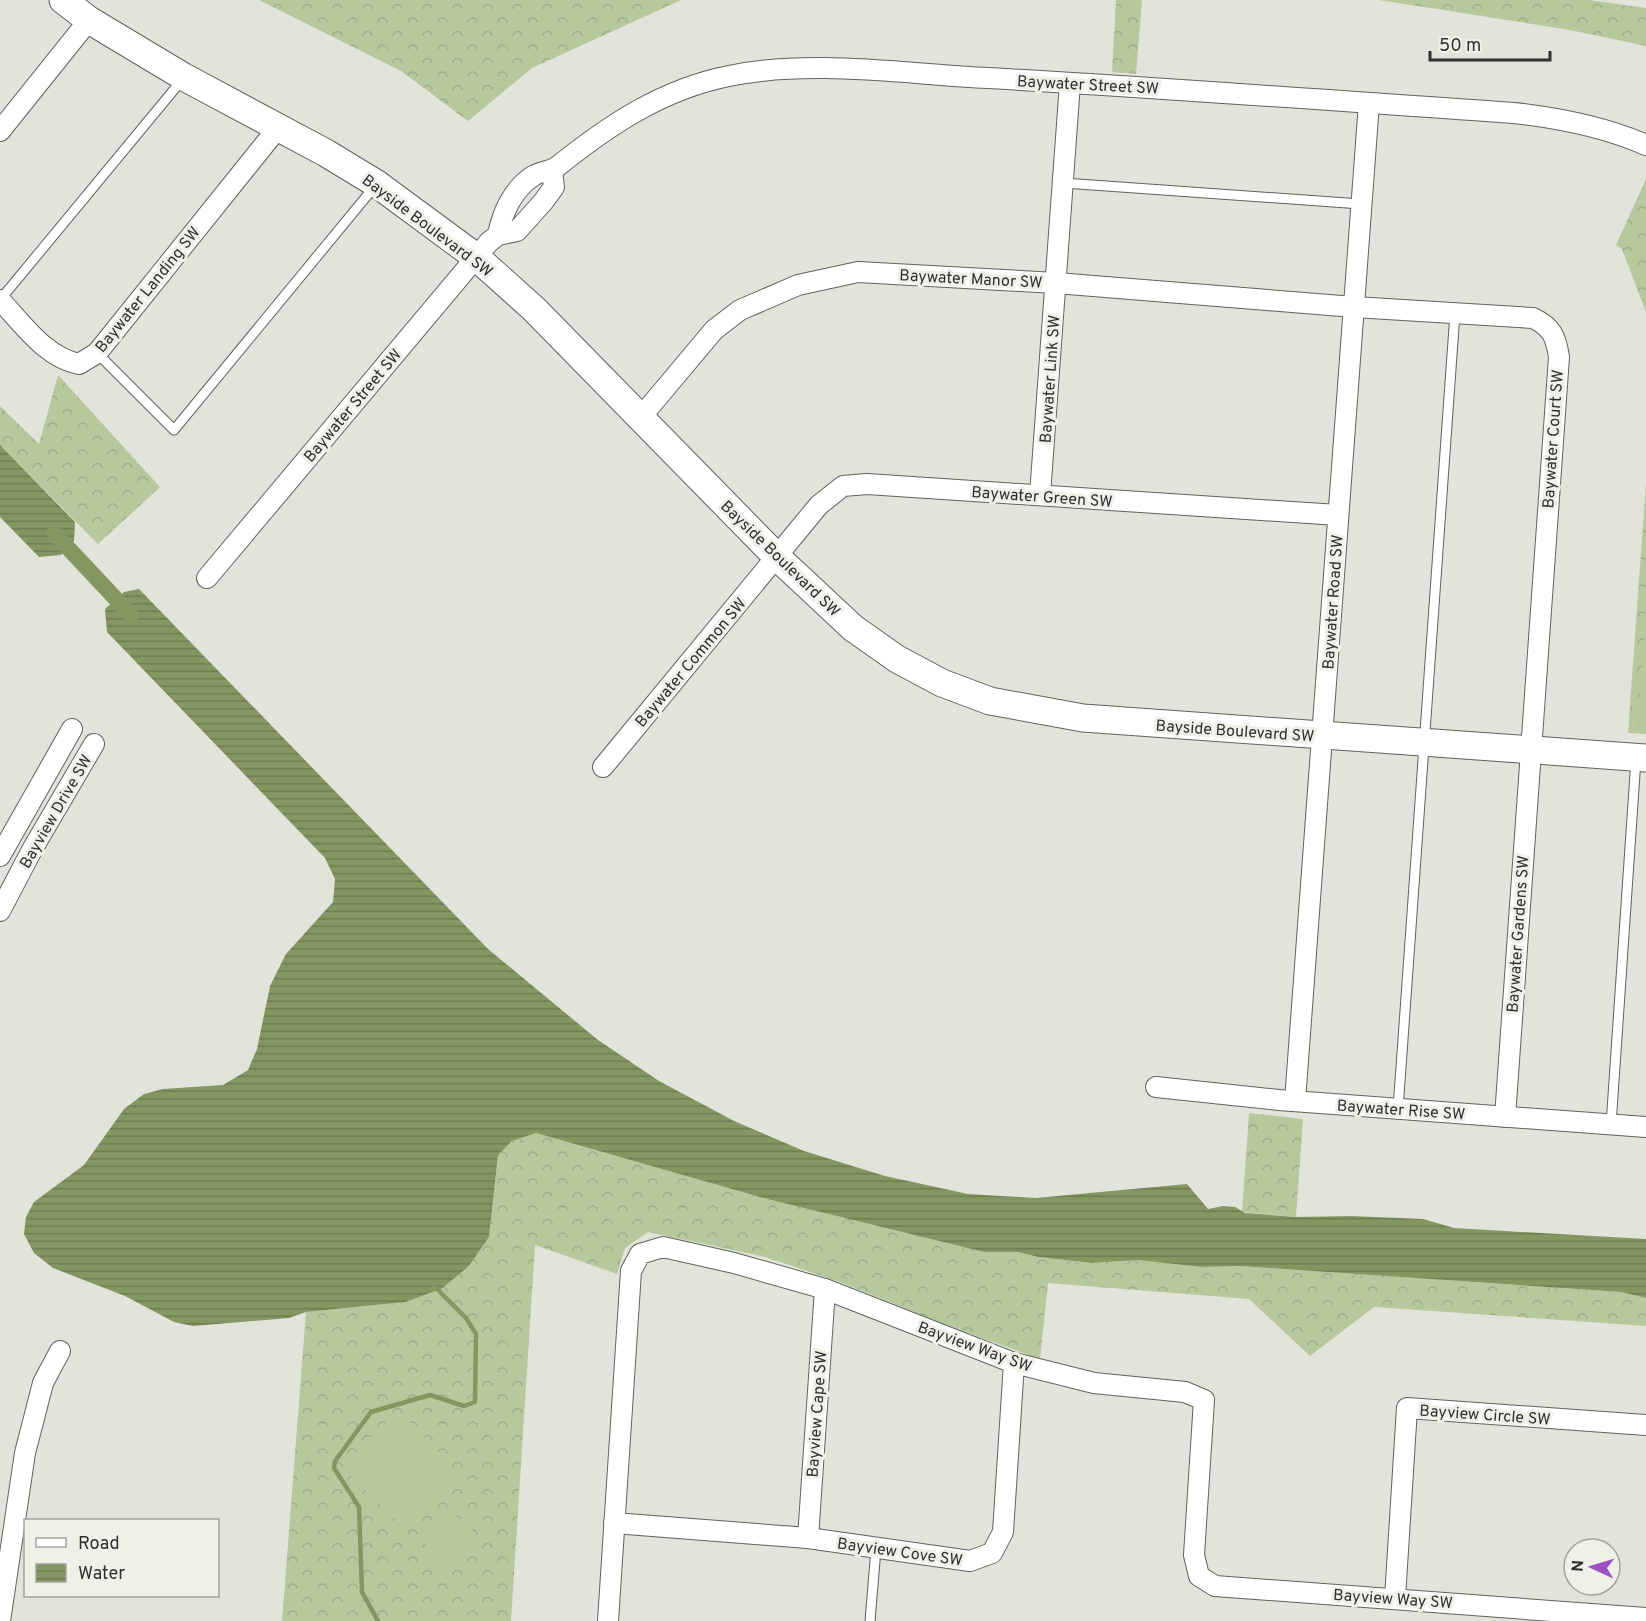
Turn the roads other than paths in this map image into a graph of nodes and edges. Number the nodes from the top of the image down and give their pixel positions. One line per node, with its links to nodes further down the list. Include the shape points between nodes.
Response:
1 (63, 0): 2 (street, Bayside Boulevard SW)
2 (89, 20): 3 (street, Bayside Boulevard SW); 7 (street)
3 (184, 77): 6 (street, Bayside Boulevard SW); 16 (lane)
4 (1070, 83): 5 (street, Baywater Street SW); 9 (street, Baywater Street SW, via 784,67 726,76 652,101 599,133); 10 (street, Baywater Link SW)
5 (1369, 103): 8 (street, Baywater Street SW, via 1548,117 1594,127); 12 (street, Baywater Road SW)
6 (277, 129): 11 (street, Bayside Boulevard SW); 19 (street, Baywater Landing SW)
7 (0, 131)
8 (1646, 145)
9 (552, 171): 13 (street, Baywater Street SW, via 535,175 523,186 502,213); 13 (street, Baywater Street SW, via 554,186 543,202 517,231)
10 (1064, 183): 12 (lane); 15 (street, Baywater Link SW)
11 (377, 184): 14 (street, Bayside Boulevard SW); 19 (lane, via 174,430)
12 (1361, 204): 17 (street, Baywater Road SW)
13 (498, 235): 14 (street, Baywater Street SW)
14 (476, 257): 20 (street, Bayside Boulevard SW, via 534,309); 24 (street, Baywater Street SW)
15 (1056, 283): 17 (street, Baywater Manor SW); 20 (street, Baywater Manor SW, via 858,272 798,285 740,310 714,330); 21 (street, Baywater Link SW)
16 (0, 300): 19 (street, Baywater Landing SW, via 63,361 79,363)
17 (1354, 307): 18 (street, Baywater Court SW); 22 (street, Baywater Road SW)
18 (1455, 313): 27 (lane); 29 (street, Baywater Court SW, via 1533,318 1550,328 1557,344)
19 (97, 353)
20 (641, 417): 23 (street, Bayside Boulevard SW)
21 (1040, 495): 22 (street, Baywater Green SW); 23 (street, Baywater Green SW, via 867,484 843,486 819,505)
22 (1338, 515): 26 (street, Baywater Road SW)
23 (777, 557): 26 (street, Bayside Boulevard SW, via 853,628 897,659 990,702 1083,718); 31 (street, Baywater Common SW)
24 (207, 578)
25 (72, 729): 32 (street, Bayview Drive SW)
26 (1322, 736): 27 (street, Bayside Boulevard SW); 35 (street, Baywater Road SW)
27 (1425, 743): 29 (street, Bayside Boulevard SW); 36 (lane)
28 (94, 744): 33 (street, Bayview Drive SW)
29 (1529, 750): 30 (street, Bayside Boulevard SW); 37 (street, Baywater Gardens SW)
30 (1641, 758): 38 (lane)
31 (603, 767)
32 (0, 856)
33 (0, 911)
34 (1156, 1087): 35 (street, Baywater Rise SW)
35 (1295, 1101): 36 (street, Baywater Rise SW)
36 (1398, 1109): 37 (street, Baywater Rise SW)
37 (1505, 1117): 38 (street, Baywater Rise SW)
38 (1611, 1125): 39 (street, Baywater Rise SW)
39 (1646, 1127)
40 (825, 1289): 42 (street, Bayview Way SW); 44 (street, Bayview Way SW, via 663,1247 640,1254 631,1271); 45 (street, Bayview Cape SW)
41 (60, 1352): 49 (street, via 43,1383 25,1453)
42 (1014, 1363): 46 (street, Bayview Cove SW, via 1003,1532 992,1553 970,1561); 47 (street, Bayview Way SW, via 1094,1383 1185,1392 1204,1400 1194,1555 1199,1576 1215,1586)
43 (1646, 1425): 47 (street, Bayview Circle SW, via 1407,1408)
44 (614, 1523): 45 (street, Bayview Cove SW); 50 (street, Bayview Way SW)
45 (808, 1538): 46 (street, Bayview Cove SW)
46 (876, 1549): 51 (lane)
47 (1395, 1598): 48 (street, Bayview Way SW)
48 (1646, 1618)
49 (0, 1621)
50 (608, 1621)
51 (870, 1621)

